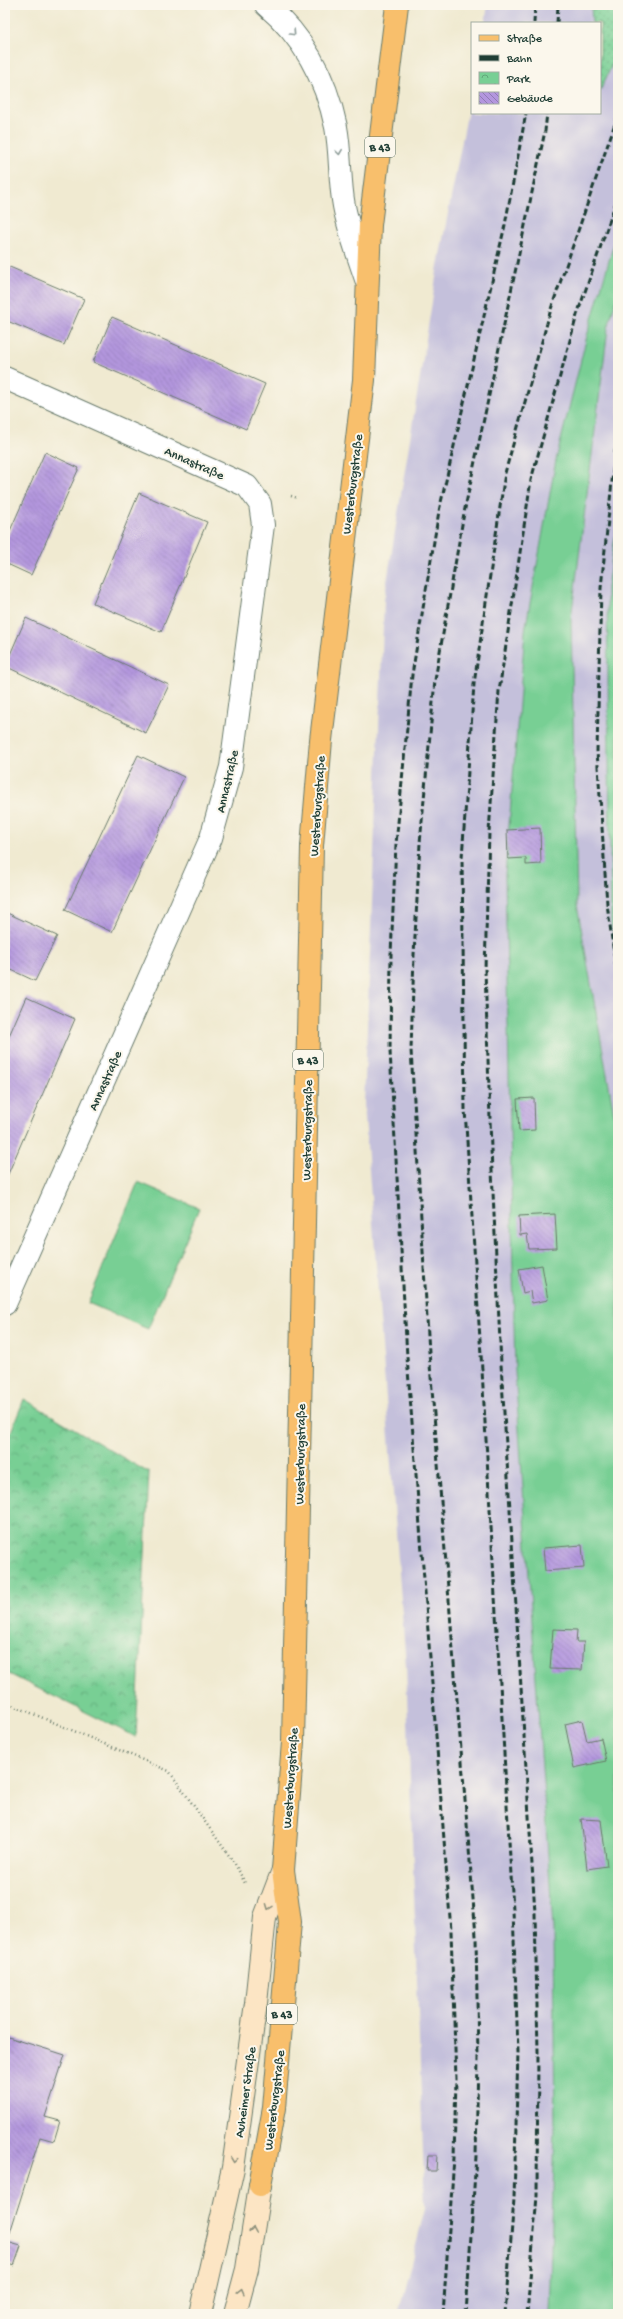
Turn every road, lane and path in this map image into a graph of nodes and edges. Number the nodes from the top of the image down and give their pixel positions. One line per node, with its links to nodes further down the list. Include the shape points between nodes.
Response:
1 (266, 5): 3 (street, one-way to 3, via 303,44 318,69 336,128 344,206)
2 (397, 5): 3 (main road, Westerburgstraße / B 43, via 370,225)
3 (368, 289): 8 (main road, Westerburgstraße / B 43, via 364,380 321,740 312,846 293,1742)
4 (5, 378): 5 (street, Annastraße, via 247,486 260,504 264,525 231,766 211,838)
5 (5, 1304)
6 (5, 1702): 7 (path, via 169,1771)
7 (235, 1864)
8 (283, 1870): 9 (main road, Auheimer Straße, one-way to 9, via 265,1917 256,2004 233,2168); 10 (main road, Westerburgstraße / B 43, one-way to 8, via 247,2269 274,2108 290,1922)
9 (200, 2314)
10 (235, 2314)

